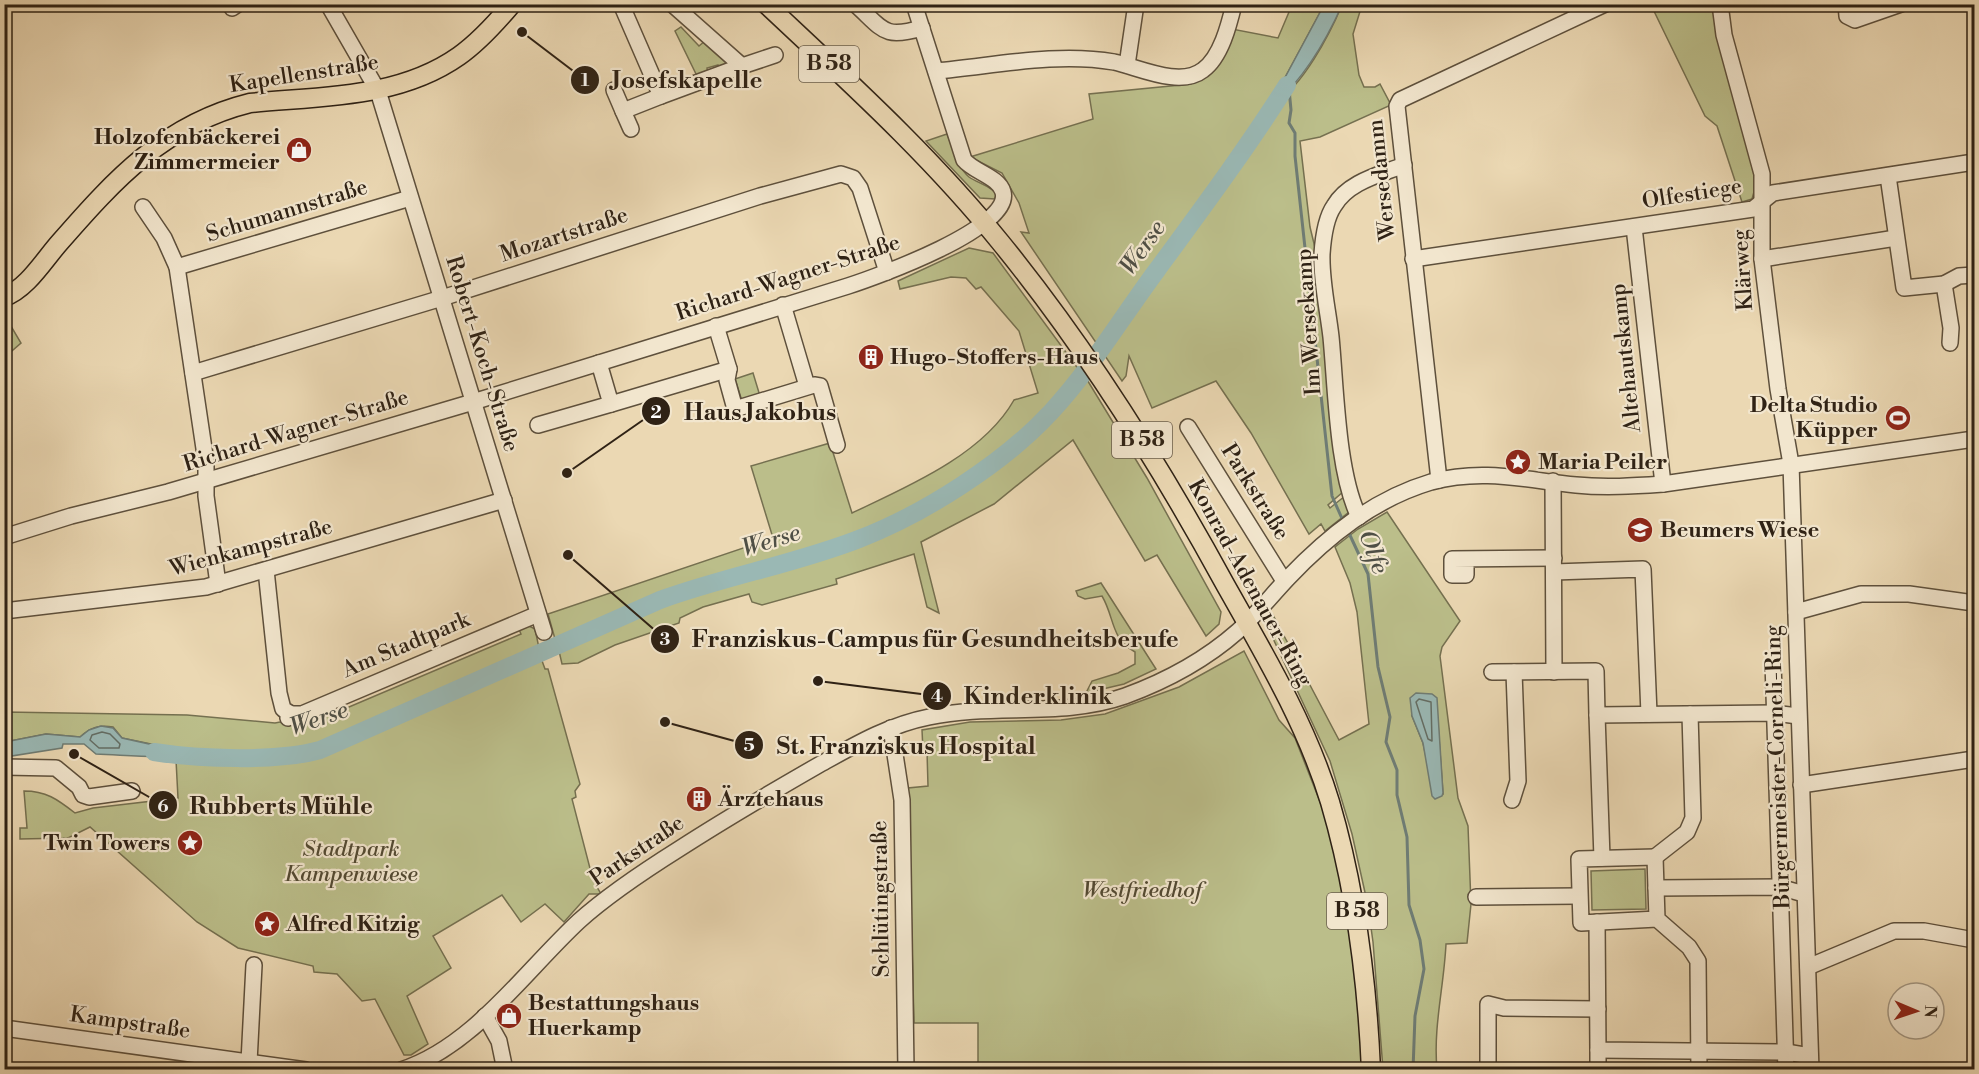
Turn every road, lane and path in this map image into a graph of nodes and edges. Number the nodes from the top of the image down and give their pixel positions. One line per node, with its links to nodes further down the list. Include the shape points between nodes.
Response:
1 (230, 4): 2 (street, via 232,8)
2 (238, 4)
3 (328, 4): 22 (street, Robert-Koch-Straße)
4 (512, 4): 22 (main road, Kapellenstraße, via 458,57 426,74)
5 (621, 4): 23 (street)
6 (672, 4): 19 (street)
7 (766, 4): 32 (main road, Konrad-Adenauer-Ring / B 58, via 912,144)
8 (855, 4): 16 (street, via 886,32 898,35)
9 (914, 4): 16 (street)
10 (1136, 4): 18 (street)
11 (1234, 4): 18 (street, via 1214,58 1202,72 1156,76)
12 (1605, 4): 27 (street, Wersedamm, via 1400,100 1397,106)
13 (1720, 4): 30 (street, Klärweg, via 1724,35 1762,174)
14 (1846, 4): 15 (street, via 1847,16 1855,20)
15 (1901, 4)
16 (922, 28): 20 (street)
17 (775, 55): 19 (street)
18 (1126, 65): 20 (street, via 1080,58)
19 (742, 66): 23 (street)
20 (936, 71): 32 (street, via 964,160 998,184 1003,192 1001,207)
21 (614, 90): 24 (street)
22 (378, 91): 29 (street, Robert-Koch-Straße); 41 (main road, Kapellenstraße, via 250,103 185,127 119,178 25,282)
23 (661, 96): 24 (street)
24 (623, 111): 25 (street)
25 (631, 129)
26 (1974, 162): 28 (street, Olfestiege)
27 (1404, 165): 36 (street, Wersedamm); 62 (street, Im Wersekamp, via 1359,183 1341,195 1326,226 1322,256)
28 (1888, 176): 30 (street, Olfestiege, via 1773,193); 34 (street)
29 (410, 198): 37 (street, Schumannstraße); 42 (street, Robert-Koch-Straße)
30 (1763, 200): 33 (street, Olfestiege, via 1753,209); 35 (street, Klärweg)
31 (143, 207): 37 (street)
32 (984, 223): 38 (street, Richard-Wagner-Straße); 73 (main road, Konrad-Adenauer-Ring / B 58, via 1103,378 1180,503)
33 (1634, 226): 36 (street, Olfestiege); 60 (street, Altehautskamp)
34 (1896, 238): 35 (street); 40 (street, via 1904,288)
35 (1762, 259): 56 (street, Klärweg)
36 (1413, 260): 57 (street, Wersedamm)
37 (177, 267): 48 (street)
38 (887, 272): 42 (street, Mozartstraße, via 860,188 853,178 841,174 760,196); 43 (street, Richard-Wagner-Straße)
39 (1974, 275): 40 (street, via 1959,276)
40 (1944, 284): 45 (street)
41 (4, 297)
42 (442, 298): 48 (street, Mozartstraße); 50 (street, Robert-Koch-Straße)
43 (783, 305): 44 (street, Richard-Wagner-Straße); 49 (street)
44 (716, 326): 46 (street, Richard-Wagner-Straße); 47 (street)
45 (1950, 343)
46 (599, 363): 50 (street, Richard-Wagner-Straße); 51 (street)
47 (729, 369): 49 (street, via 727,380 735,409); 51 (street)
48 (193, 373): 58 (street)
49 (807, 386): 55 (street, via 816,384 821,388)
50 (473, 402): 58 (street, Richard-Wagner-Straße); 61 (street, Robert-Koch-Straße)
51 (611, 404): 52 (street)
52 (538, 426)
53 (1188, 427): 67 (street, Parkstraße)
54 (1974, 439): 56 (street, Parkstraße)
55 (837, 445)
56 (1791, 464): 60 (street, Parkstraße); 71 (street, Bürgermeister-Corneli-Ring)
57 (1439, 480): 59 (street, Parkstraße, via 1514,475); 62 (street, Parkstraße, via 1395,496)
58 (206, 481): 63 (street, Richard-Wagner-Straße); 68 (street)
59 (1553, 481): 60 (street, Parkstraße, via 1620,486); 65 (street)
60 (1663, 484)
61 (504, 500): 66 (street, Wienkampstraße); 72 (street, Robert-Koch-Straße)
62 (1350, 523): 67 (street, Parkstraße)
63 (4, 537)
64 (1466, 559): 65 (street)
65 (1554, 565): 78 (street); 80 (street, via 1643,569)
66 (266, 570): 68 (street, Wienkampstraße); 72 (street, Am Stadtpark, via 279,693 283,709 290,716)
67 (1284, 581): 73 (street, Parkstraße)
68 (218, 584): 70 (street, Wienkampstraße, via 165,594)
69 (1974, 603): 71 (street, via 1909,594 1861,594)
70 (4, 611)
71 (1796, 612): 83 (street, Bürgermeister-Corneli-Ring)
72 (538, 614): 74 (street, Robert-Koch-Straße)
73 (1247, 623): 84 (street, Parkstraße, via 1175,676 1114,699 1059,709 955,712); 115 (main road, Konrad-Adenauer-Ring / B 58, via 1314,757 1337,826 1361,941)
74 (544, 632)
75 (1773, 662): 79 (street, Bürgermeister-Corneli-Ring)
76 (1492, 672): 77 (street)
77 (1514, 672): 78 (street); 89 (street, via 1518,780)
78 (1554, 672): 82 (street, via 1596,671)
79 (1774, 712): 81 (street); 83 (street); 94 (street, Bürgermeister-Corneli-Ring)
80 (1650, 714): 81 (street); 82 (street)
81 (1690, 714): 90 (street, via 1693,818 1687,832)
82 (1597, 715): 91 (street)
83 (1798, 716): 87 (street, Bürgermeister-Corneli-Ring)
84 (891, 728): 104 (street, Parkstraße, via 781,786 613,893 576,924); 114 (street, Schlütingstraße, via 902,800)
85 (1974, 759): 87 (street)
86 (4, 767): 88 (street, via 56,768 89,797)
87 (1801, 784): 92 (street, Bürgermeister-Corneli-Ring)
88 (132, 791)
89 (1512, 800)
90 (1655, 856): 91 (street); 93 (street)
91 (1602, 858): 96 (street, via 1579,859)
92 (1803, 877): 94 (street); 95 (street, Bürgermeister-Corneli-Ring)
93 (1656, 888): 94 (street); 98 (street)
94 (1779, 888): 95 (street); 108 (street, Bürgermeister-Corneli-Ring)
95 (1804, 894): 102 (street, Bürgermeister-Corneli-Ring)
96 (1579, 896): 97 (street); 99 (street, via 1581,923)
97 (1476, 897)
98 (1657, 919): 99 (street); 107 (street, via 1689,947 1698,961)
99 (1597, 922): 103 (street)
100 (1974, 940): 102 (street, via 1894,930)
101 (254, 965): 110 (street)
102 (1808, 967): 109 (street, Bürgermeister-Corneli-Ring)
103 (1598, 1009): 106 (street); 116 (street, via 1504,1008 1488,1004)
104 (485, 1016): 112 (street, Parkstraße, via 429,1058); 113 (street, via 499,1041)
105 (4, 1029): 110 (street, Kampstraße)
106 (1598, 1050): 107 (street); 117 (street)
107 (1700, 1050): 108 (street); 118 (street)
108 (1786, 1052): 109 (street, via 1796,1046); 119 (street, Bürgermeister-Corneli-Ring)
109 (1810, 1057)
110 (241, 1064): 111 (street, Kampstraße)
111 (306, 1070)
112 (401, 1070)
113 (505, 1070)
114 (906, 1070)
115 (1371, 1070)
116 (1488, 1070)
117 (1598, 1070)
118 (1699, 1070)
119 (1786, 1070)

